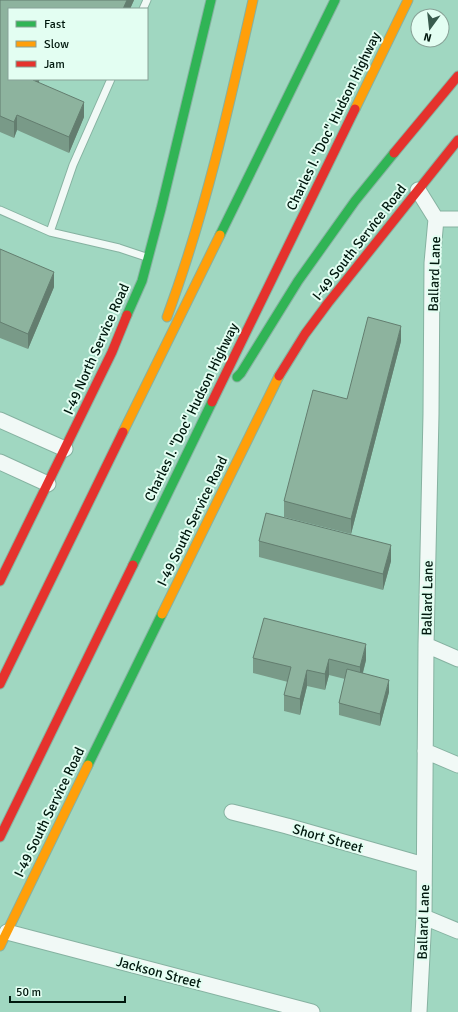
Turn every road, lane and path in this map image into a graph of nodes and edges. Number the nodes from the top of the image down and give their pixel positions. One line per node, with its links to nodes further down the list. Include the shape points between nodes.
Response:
1 (211, 0): 13 (main road, I-49 North Service Road)
2 (253, 0): 16 (main road, via 216,162 196,234)
3 (336, 0): 16 (main road)
4 (408, 0): 14 (main road, Charles I. "Doc" Hudson Highway)
5 (458, 76): 14 (main road, via 355,201 298,281 241,373)
6 (111, 80): 12 (lane, via 73,165)
7 (458, 140): 8 (main road, I-49 South Service Road)
8 (418, 190): 10 (street, Ballard Lane); 31 (main road, I-49 South Service Road, via 328,303 284,366)
9 (0, 210): 12 (lane)
10 (436, 219): 11 (street); 21 (street, Ballard Lane, via 432,263)
11 (458, 219)
12 (50, 232): 13 (lane)
13 (148, 257): 17 (main road, I-49 North Service Road, via 142,281 120,335)
14 (215, 396): 27 (main road, Charles I. "Doc" Hudson Highway)
15 (0, 420): 17 (street)
16 (117, 447): 23 (main road)
17 (65, 449): 19 (main road, I-49 North Service Road)
18 (0, 462): 19 (street)
19 (48, 484): 20 (main road, I-49 North Service Road)
20 (0, 581)
21 (426, 645): 22 (street); 24 (street, Ballard Lane)
22 (458, 659)
23 (0, 684)
24 (425, 751): 25 (street); 28 (street, Ballard Lane)
25 (458, 765)
26 (232, 812): 28 (street, Short Street)
27 (0, 837)
28 (424, 866): 29 (street, Ballard Lane)
29 (424, 917): 30 (street); 34 (street, Ballard Lane)
30 (458, 931)
31 (7, 932): 32 (main road, I-49 South Service Road); 33 (street, Jackson Street)
32 (0, 946)
33 (312, 1012)
34 (419, 1012)

